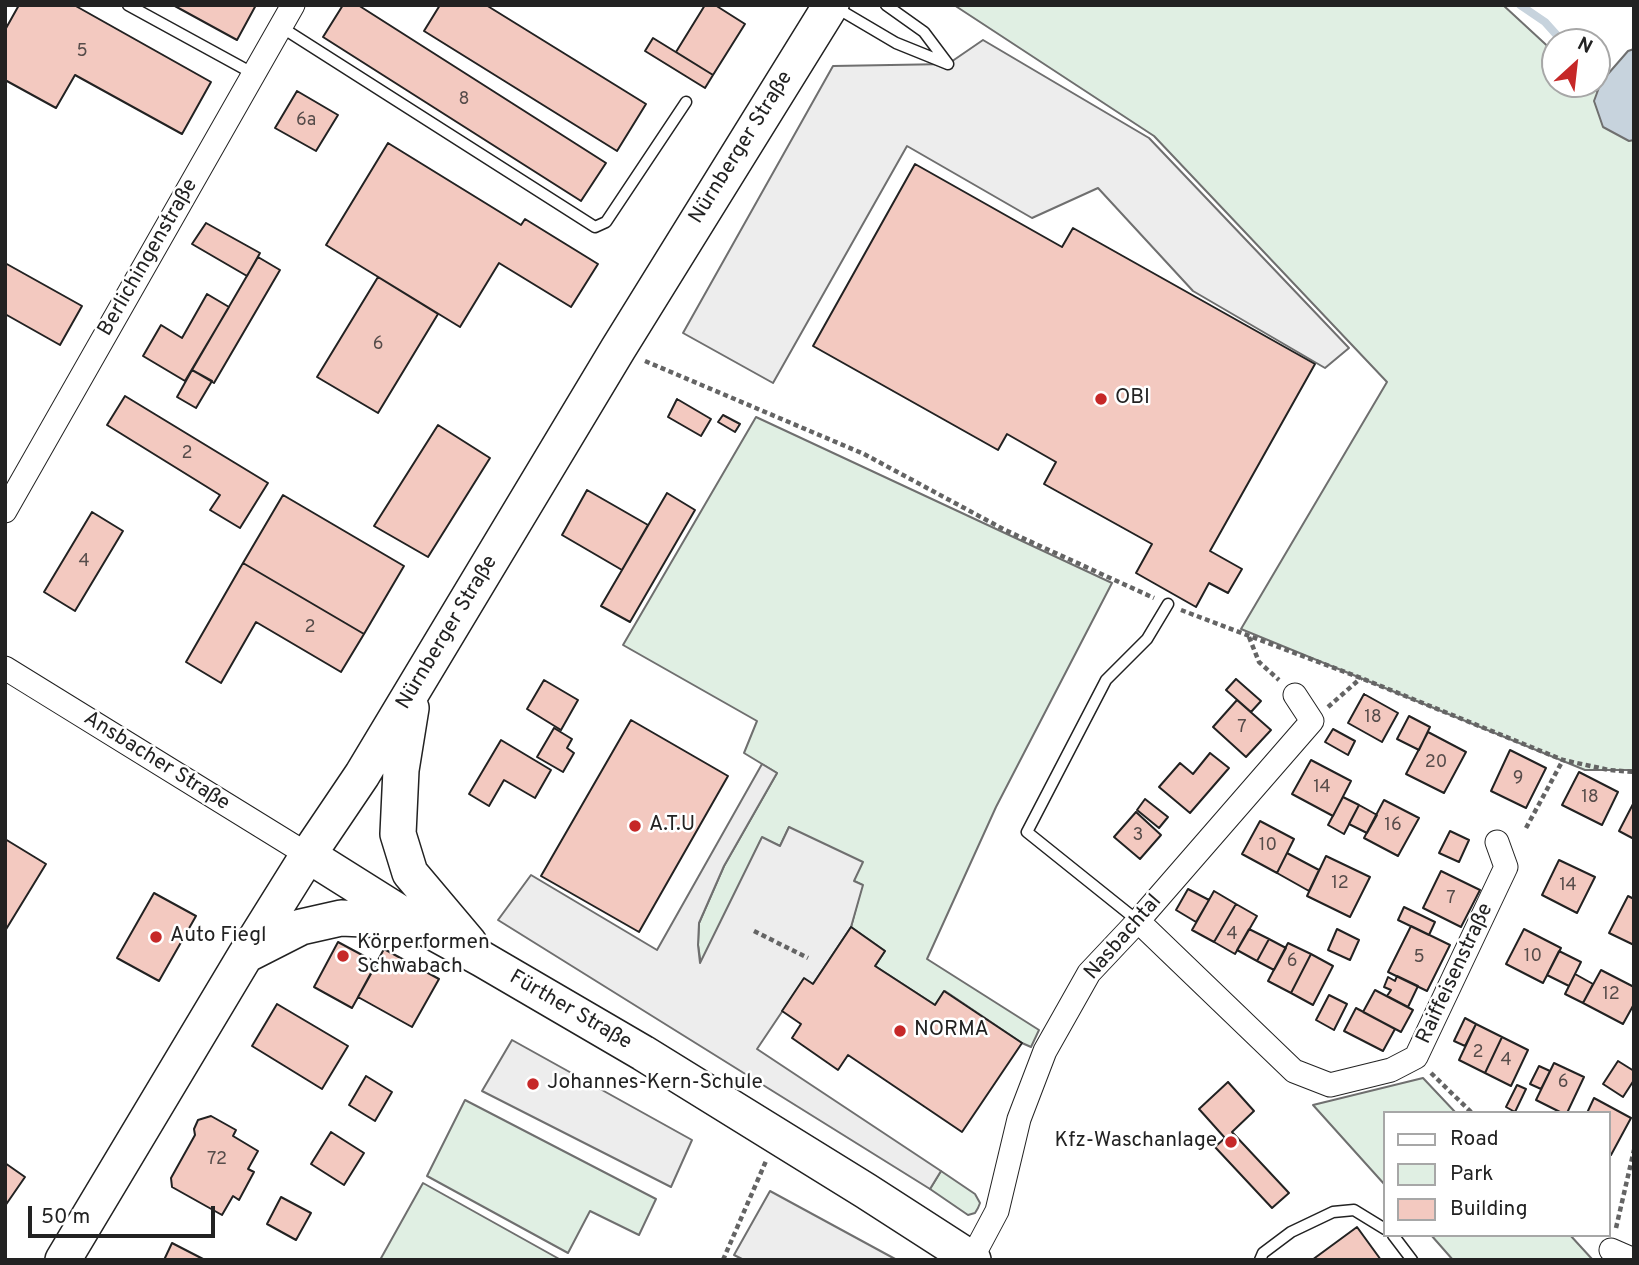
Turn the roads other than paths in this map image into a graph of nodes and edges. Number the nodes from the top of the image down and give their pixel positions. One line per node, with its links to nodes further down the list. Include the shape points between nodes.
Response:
1 (128, 5): 5 (lane)
2 (832, 5): 3 (lane, via 896,43 948,64 924,32); 10 (main road, Nürnberger Straße)
3 (886, 5)
4 (288, 11): 5 (street, Berlichingenstraße); 6 (lane, via 595,228 606,222)
5 (254, 74): 7 (street, Berlichingenstraße)
6 (686, 102)
7 (5, 511)
8 (1168, 604): 15 (lane, via 1147,639 1106,680 1027,832)
9 (5, 668): 13 (street, Ansbacher Straße)
10 (414, 688): 13 (main road, Nürnberger Straße); 17 (main road, via 401,770 398,834 410,873)
11 (1295, 695): 15 (street, Nasbachtal, via 1312,721)
12 (1497, 842): 15 (street, Raiffeisenstraße, via 1506,867 1416,1057 1391,1070 1330,1085 1294,1071)
13 (307, 855): 14 (main road, Fürther Straße); 16 (main road, Nürnberger Straße)
14 (414, 921): 16 (main road, via 341,918 301,927); 17 (main road, Fürther Straße)
15 (1138, 921): 22 (street, Nasbachtal, via 1089,973 1045,1051 1019,1119 997,1211)
16 (245, 956): 21 (main road, Nürnberger Straße)
17 (482, 959): 22 (main road, Fürther Straße, via 643,1053)
18 (1384, 1228): 23 (lane, via 1354,1210 1333,1212 1291,1232)
19 (1395, 1237): 24 (lane)
20 (1611, 1250): 25 (street)
21 (68, 1258)
22 (972, 1259)
23 (1260, 1260)
24 (1412, 1260)
25 (1634, 1260)

